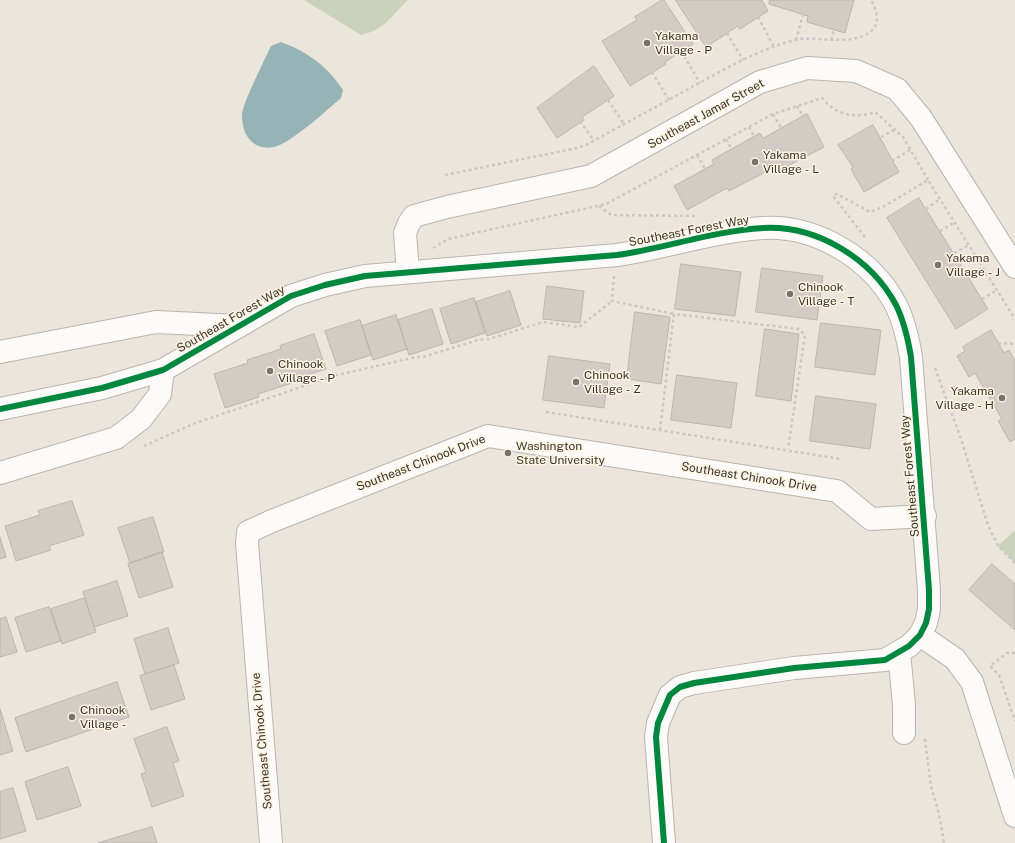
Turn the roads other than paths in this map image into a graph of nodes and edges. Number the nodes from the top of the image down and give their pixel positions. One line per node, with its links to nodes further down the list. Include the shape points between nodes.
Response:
1 (1015, 267): 2 (street, Southeast Jamar Street, via 921,118 897,89 856,71 807,68 760,82 591,176 414,216 408,223 405,233)
2 (408, 272): 3 (street, Southeast Forest Way, via 365,276 325,285 291,296); 8 (street, Southeast Forest Way, via 643,252 738,231 765,228 794,230 828,242 857,259 872,272 896,305 906,332 911,357)
3 (238, 326): 4 (street, via 156,322); 5 (street, Southeast Forest Way)
4 (0, 352)
5 (163, 370): 6 (street, Southeast Forest Way, via 102,388); 7 (street, via 160,394 141,419 116,438)
6 (0, 409)
7 (0, 474)
8 (925, 516): 9 (street, Southeast Forest Way, via 930,609); 13 (street, Southeast Chinook Drive, via 872,519 837,491 488,436 248,532)
9 (920, 635): 10 (street, Southeast Forest Way); 12 (street, via 955,659 972,682)
10 (899, 652): 11 (street, via 904,705); 14 (street, Southeast Forest Way, via 884,660 794,668 694,683 680,687 670,695 662,712 656,737)
11 (914, 732)
12 (1015, 816)
13 (271, 843)
14 (664, 843)

